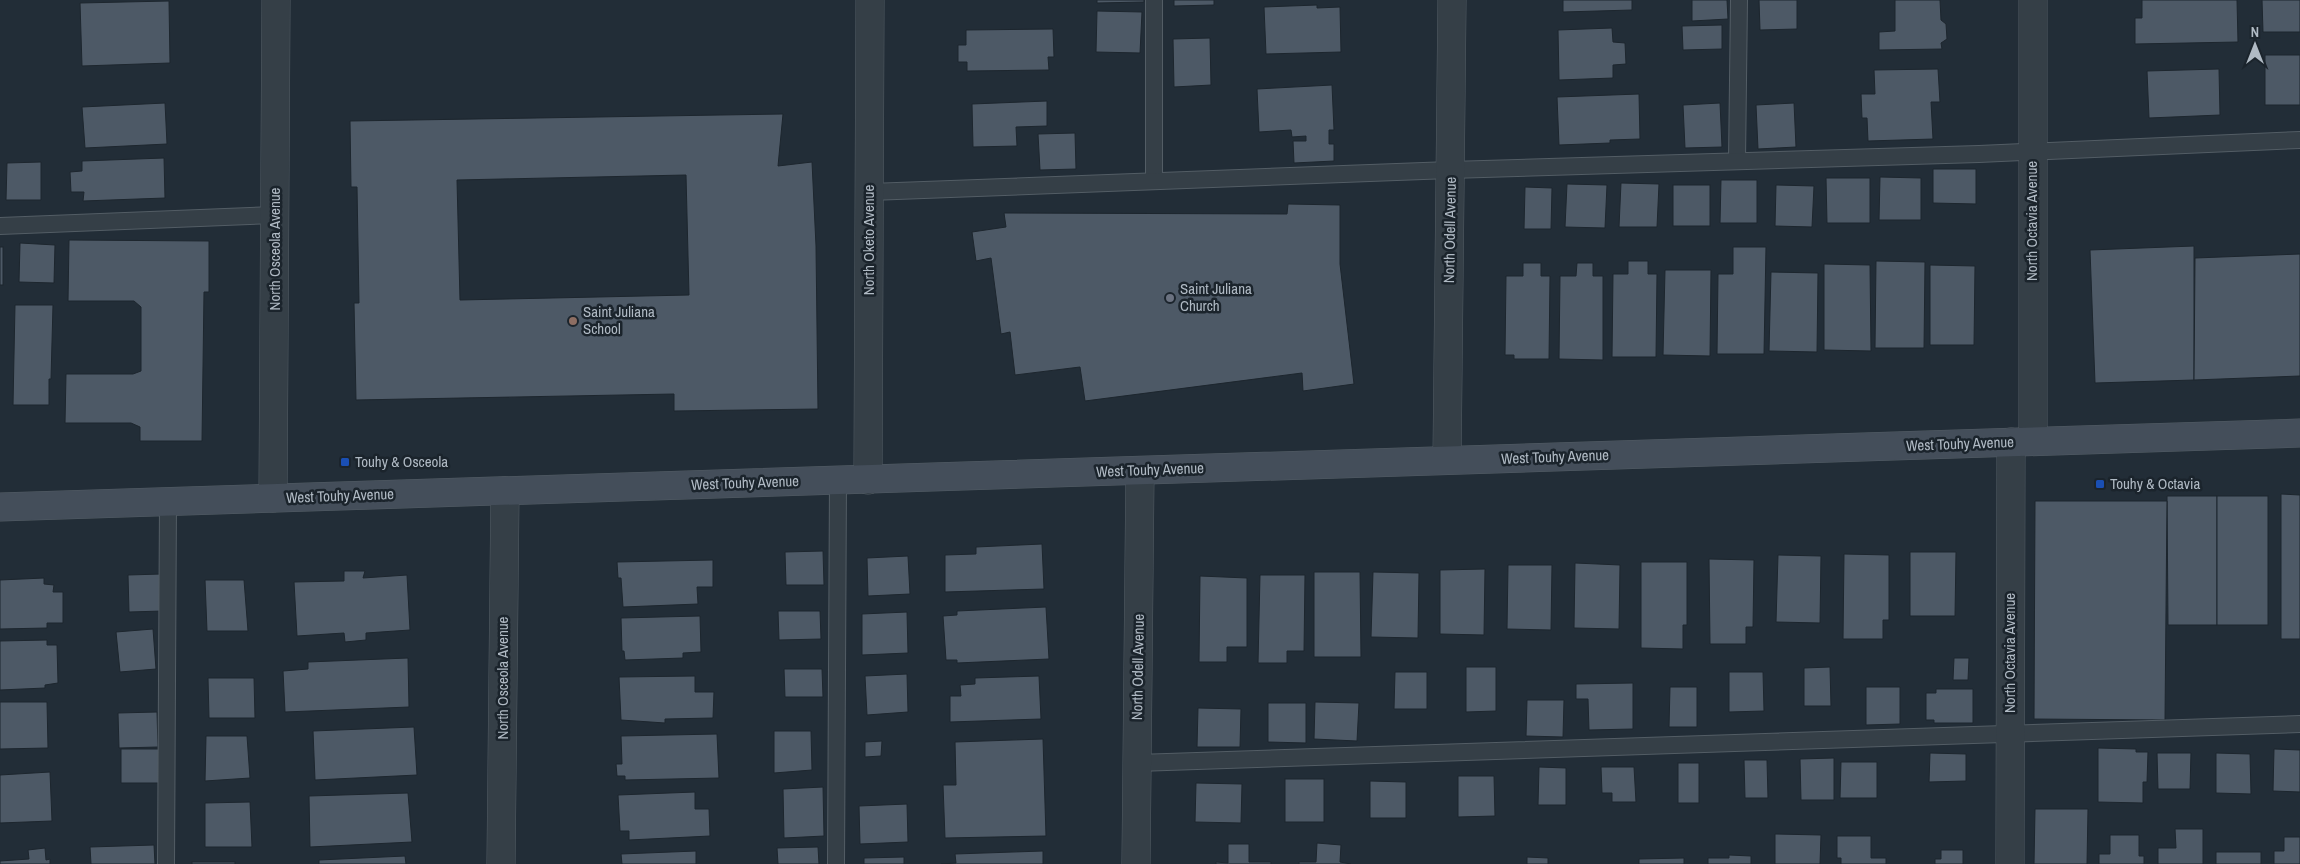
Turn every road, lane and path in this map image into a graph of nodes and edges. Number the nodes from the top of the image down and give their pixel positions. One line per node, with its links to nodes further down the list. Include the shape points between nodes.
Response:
1 (276, 0): 13 (street, North Osceola Avenue)
2 (870, 0): 12 (street, North Oketo Avenue)
3 (1154, 0): 11 (lane)
4 (1452, 0): 10 (street, North Odell Avenue)
5 (1739, 0): 9 (lane)
6 (2033, 0): 8 (street, North Octavia Avenue)
7 (2300, 140): 8 (lane)
8 (2032, 152): 9 (lane); 16 (street, North Octavia Avenue)
9 (1737, 161): 10 (lane)
10 (1450, 170): 11 (lane); 17 (street, North Odell Avenue)
11 (1154, 181): 12 (lane)
12 (870, 192): 20 (street, North Oketo Avenue)
13 (275, 215): 14 (lane); 22 (street, North Osceola Avenue)
14 (0, 226)
15 (2300, 433): 16 (main road, West Touhy Avenue)
16 (2022, 442): 17 (main road, West Touhy Avenue); 26 (street, North Octavia Avenue)
17 (1448, 460): 18 (main road, West Touhy Avenue)
18 (1140, 470): 20 (main road, West Touhy Avenue); 27 (street, North Odell Avenue)
19 (838, 480): 20 (main road, West Touhy Avenue); 21 (main road, West Touhy Avenue); 30 (lane)
20 (868, 480)
21 (505, 491): 22 (main road, West Touhy Avenue); 29 (street, North Osceola Avenue)
22 (273, 498): 23 (main road, West Touhy Avenue)
23 (168, 502): 24 (main road, West Touhy Avenue); 28 (lane)
24 (0, 507)
25 (2300, 724): 26 (lane)
26 (2010, 733): 27 (lane); 32 (street, North Octavia Avenue)
27 (1137, 763): 31 (street, North Odell Avenue)
28 (166, 864)
29 (501, 864)
30 (836, 864)
31 (1136, 864)
32 (2010, 864)

